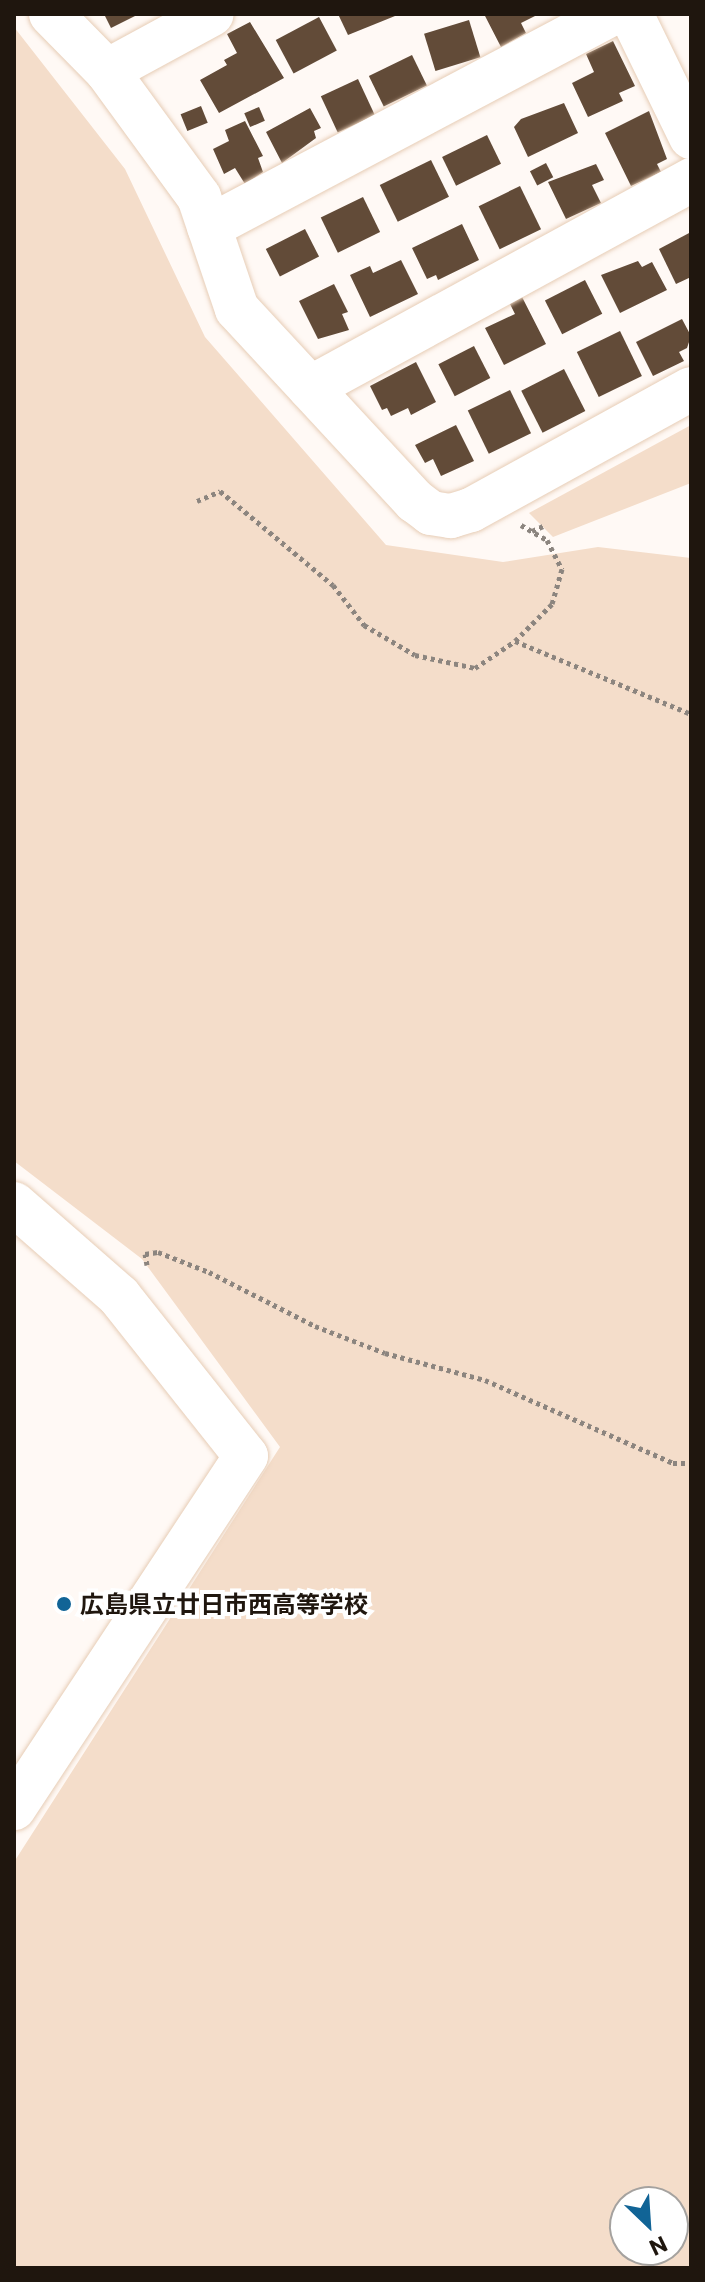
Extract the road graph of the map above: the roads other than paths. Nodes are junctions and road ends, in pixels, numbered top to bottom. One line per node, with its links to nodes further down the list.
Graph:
1 (51, 14): 5 (street)
2 (212, 14): 5 (street)
3 (612, 14): 8 (street)
4 (631, 14): 6 (street)
5 (107, 71): 8 (street)
6 (691, 137)
7 (691, 180): 9 (street)
8 (209, 227): 9 (street)
9 (310, 388): 10 (street)
10 (691, 389)
11 (14, 1204): 12 (street)
12 (14, 1808)

